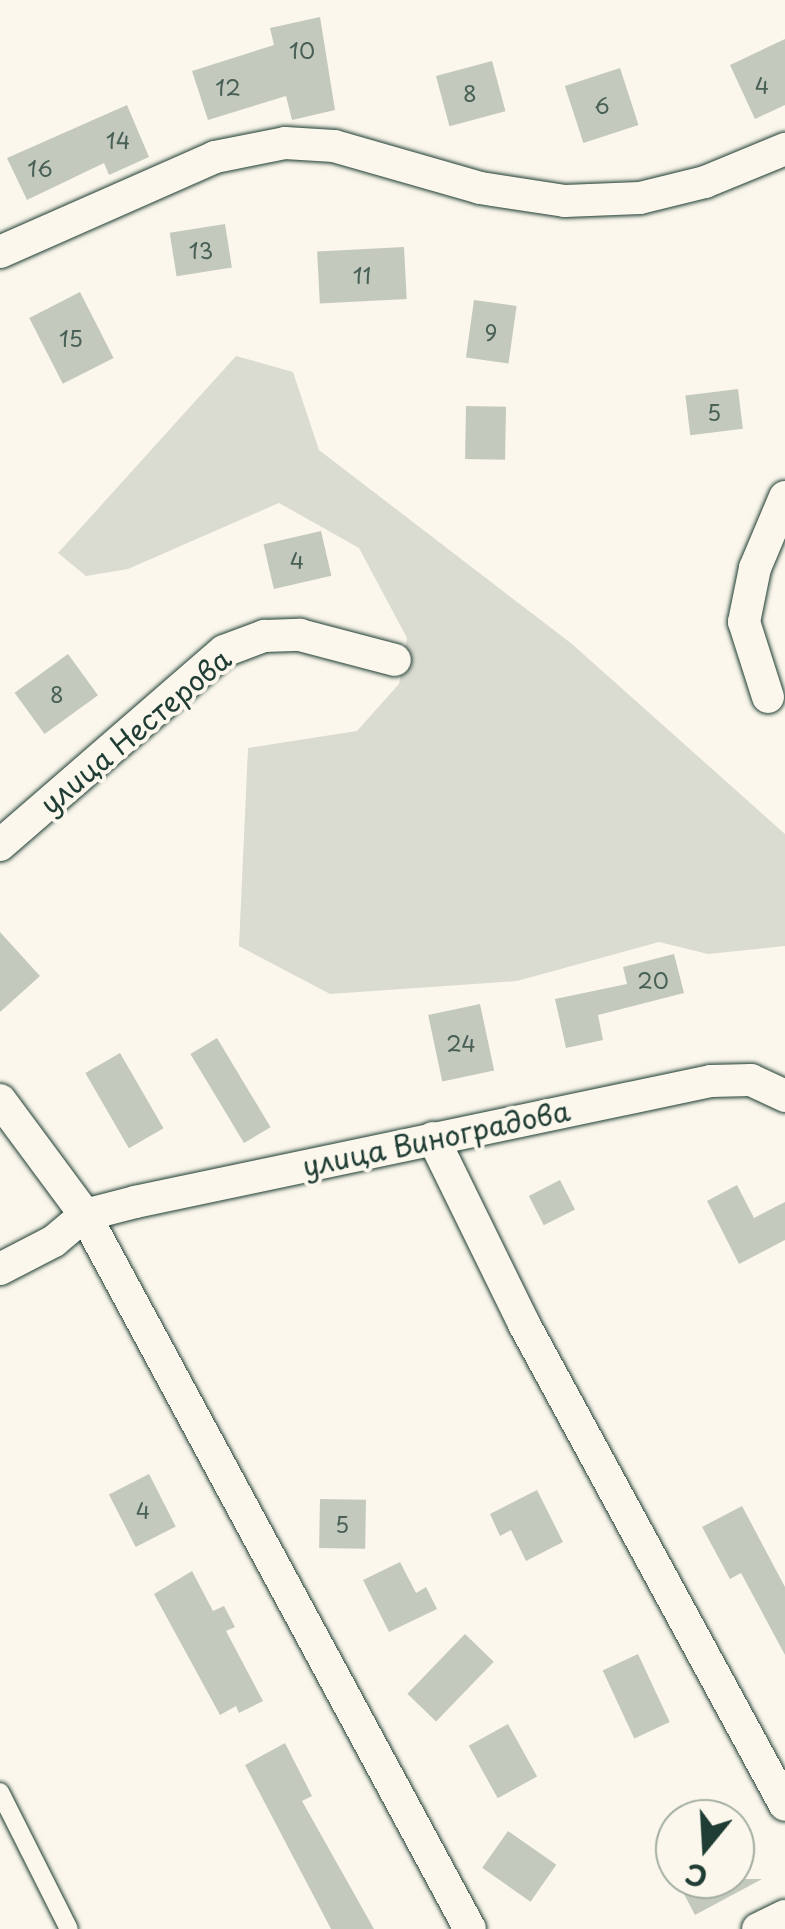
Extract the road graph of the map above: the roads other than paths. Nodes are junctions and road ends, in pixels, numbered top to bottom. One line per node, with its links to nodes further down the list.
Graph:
1 (785, 149): 2 (street)
2 (0, 252)
3 (785, 497): 5 (street)
4 (395, 660): 6 (street, улица Нестерова)
5 (768, 697)
6 (0, 845)
7 (785, 1096): 9 (street, улица Виноградова)
8 (0, 1100): 10 (street)
9 (433, 1138): 10 (street, улица Виноградова); 13 (street)
10 (86, 1215): 11 (street); 16 (street)
11 (0, 1269)
12 (0, 1792): 15 (lane)
13 (785, 1805)
14 (785, 1916): 17 (street)
15 (69, 1929)
16 (470, 1929)
17 (758, 1929)

